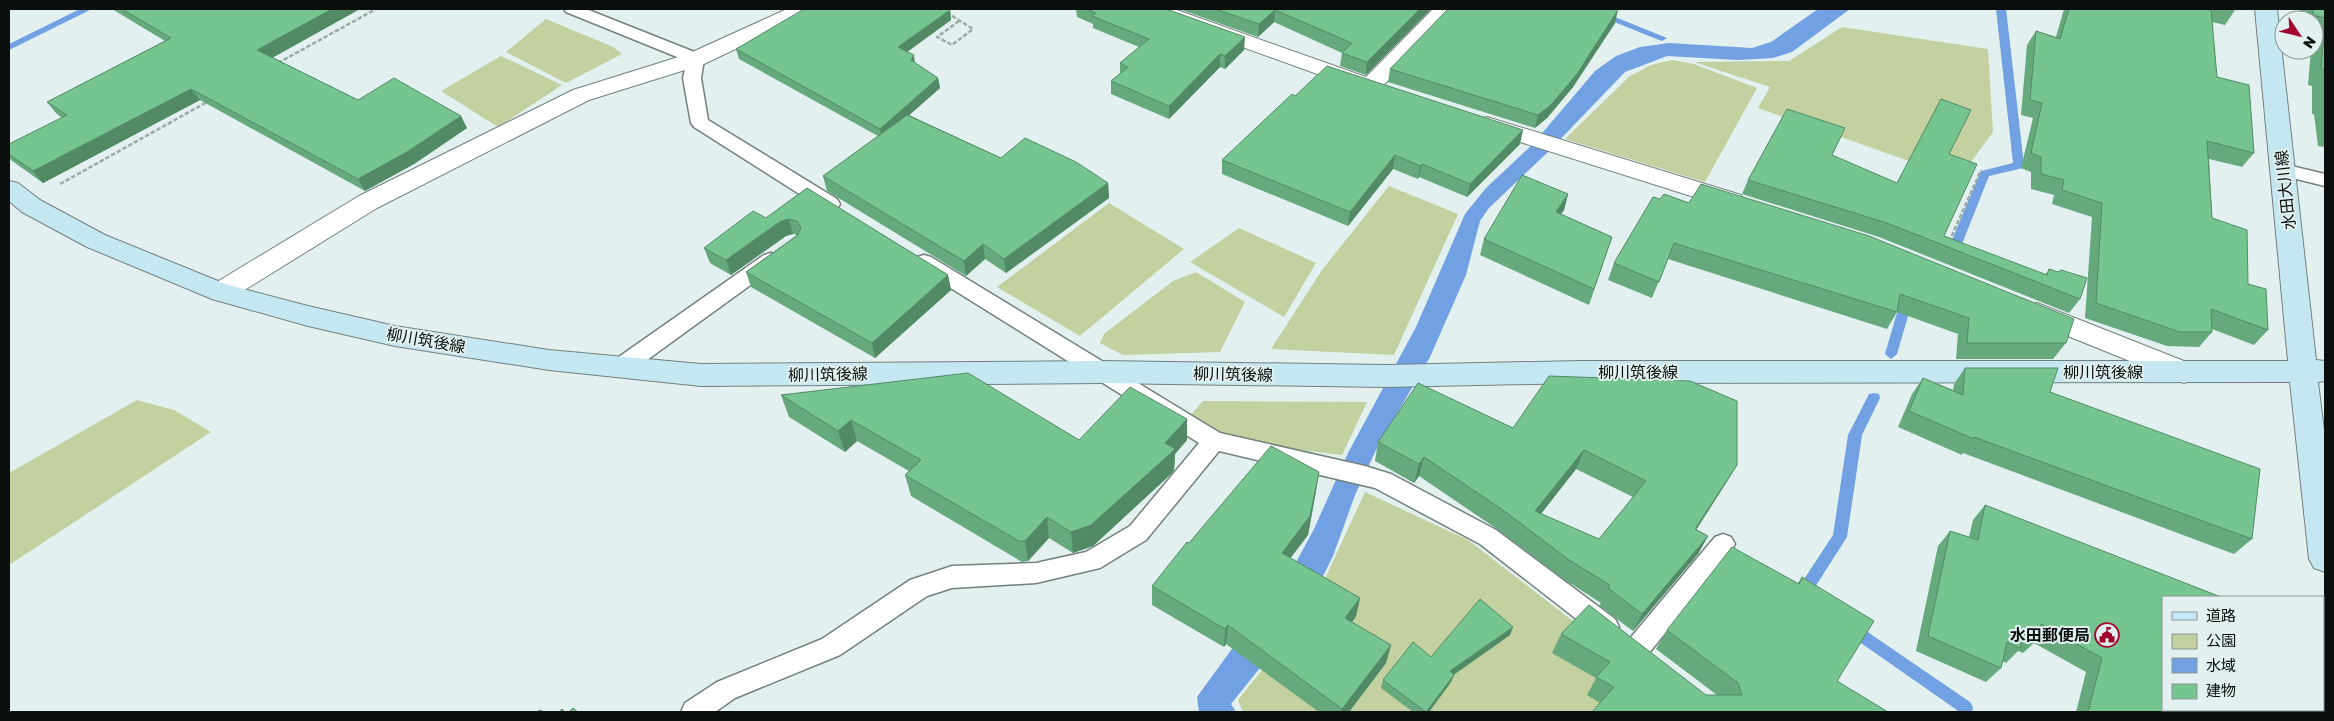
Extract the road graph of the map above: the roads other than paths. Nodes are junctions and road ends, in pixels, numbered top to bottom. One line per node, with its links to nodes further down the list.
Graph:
1 (572, 9): 6 (lane)
2 (804, 9): 6 (street)
3 (1155, 9): 4 (street)
4 (1445, 9)
5 (2266, 9): 8 (main road, 水田大川線)
6 (696, 59): 12 (lane); 15 (street)
7 (1470, 118): 11 (street)
8 (2283, 170): 9 (lane); 20 (main road, 水田大川線)
9 (2325, 180)
10 (18, 196): 15 (main road, 柳川筑後線)
11 (1755, 209)
12 (843, 211)
13 (786, 249): 17 (lane)
14 (910, 253): 18 (lane)
15 (221, 292): 17 (main road, 柳川筑後線)
16 (2018, 305): 19 (street)
17 (621, 367): 18 (main road, 柳川筑後線)
18 (1102, 372): 19 (main road, 柳川筑後線); 21 (lane)
19 (2184, 372): 20 (main road, 柳川筑後線)
20 (2314, 372): 23 (main road)
21 (1214, 441): 22 (lane); 24 (lane)
22 (1723, 544)
23 (2325, 558)
24 (694, 712)

